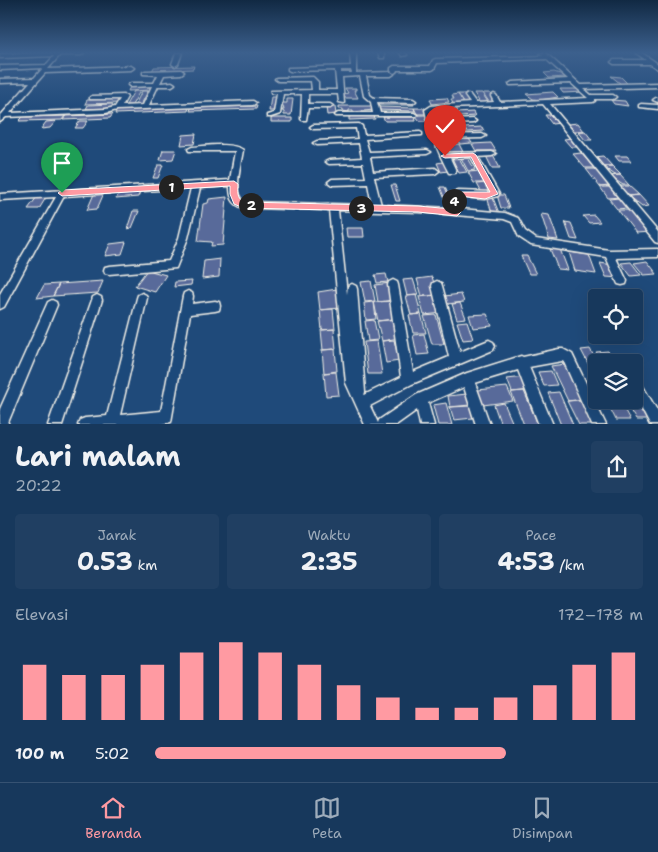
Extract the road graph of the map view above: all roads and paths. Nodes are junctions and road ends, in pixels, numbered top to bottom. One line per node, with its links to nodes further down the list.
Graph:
1 (339, 72): 23 (street)
2 (41, 73): 12 (street)
3 (145, 73): 4 (street)
4 (162, 73): 5 (street); 19 (street)
5 (166, 73)
6 (343, 73): 9 (street)
7 (392, 73): 10 (street)
8 (563, 73): 14 (street)
9 (354, 75): 10 (street)
10 (363, 75): 29 (street)
11 (278, 79): 22 (street)
12 (34, 80): 13 (street); 46 (street)
13 (0, 81)
14 (573, 82): 16 (street); 20 (street)
15 (172, 84): 19 (street)
16 (512, 84)
17 (657, 84): 20 (street)
18 (130, 85): 19 (street)
19 (156, 85): 40 (street)
20 (580, 88): 28 (street)
21 (305, 92): 22 (street); 37 (street); 45 (street)
22 (315, 92): 23 (street)
23 (341, 92): 31 (street)
24 (468, 96): 35 (street)
25 (494, 96): 36 (street)
26 (613, 97): 28 (street)
27 (92, 98): 41 (street)
28 (591, 99): 33 (street)
29 (373, 100): 30 (street); 42 (street)
30 (412, 101)
31 (342, 102)
32 (253, 103): 40 (street)
33 (546, 103): 36 (street); 74 (street)
34 (657, 103): 39 (street)
35 (474, 105): 36 (street); 49 (street)
36 (499, 105)
37 (305, 106): 38 (street); 47 (street)
38 (330, 106)
39 (642, 106)
40 (145, 107): 41 (street)
41 (117, 108): 46 (street)
42 (377, 114): 43 (street); 44 (street)
43 (338, 115)
44 (414, 115)
45 (269, 116)
46 (2, 117)
47 (304, 119)
48 (473, 121): 49 (street)
49 (431, 123): 53 (street)
50 (314, 126): 54 (street)
51 (420, 134): 54 (street)
52 (482, 136): 53 (street)
53 (436, 137): 60 (street)
54 (362, 139): 55 (street); 61 (street)
55 (317, 143)
56 (192, 149): 67 (street)
57 (428, 152): 61 (street)
58 (492, 154): 59 (street)
59 (473, 155): 60 (street); 73 (street)
60 (445, 156): 64 (street)
61 (366, 158): 62 (street); 65 (street)
62 (329, 162)
63 (435, 170): 65 (street)
64 (452, 171)
65 (370, 178): 66 (street); 72 (street)
66 (332, 182)
67 (234, 184): 68 (street); 71 (street)
68 (196, 185): 69 (street); 77 (street)
69 (62, 193): 70 (street); 85 (street)
70 (0, 197)
71 (333, 207): 72 (street); 96 (street)
72 (377, 208): 73 (street)
73 (457, 212): 76 (street)
74 (658, 239)
75 (658, 253): 76 (street)
76 (609, 254): 78 (street)
77 (110, 270)
78 (622, 281)
79 (393, 285): 93 (street)
80 (437, 286): 90 (street)
81 (352, 289): 96 (street)
82 (188, 296): 88 (street)
83 (142, 298): 97 (street)
84 (97, 300): 99 (street)
85 (0, 304)
86 (52, 305): 98 (street)
87 (215, 306): 88 (street)
88 (186, 310): 97 (street)
89 (489, 346): 90 (street)
90 (456, 361): 93 (street)
91 (521, 362): 92 (street); 105 (street); 106 (street)
92 (467, 379): 95 (street); 104 (street)
93 (408, 380): 96 (street)
94 (643, 398): 107 (street)
95 (422, 400): 102 (street); 103 (street)
96 (362, 403): 101 (street)
97 (112, 422): 100 (street)
98 (0, 424)
99 (55, 424)
100 (85, 424)
101 (372, 424)
102 (384, 424)
103 (427, 424)
104 (483, 424)
105 (546, 424)
106 (599, 424)
107 (658, 424)

